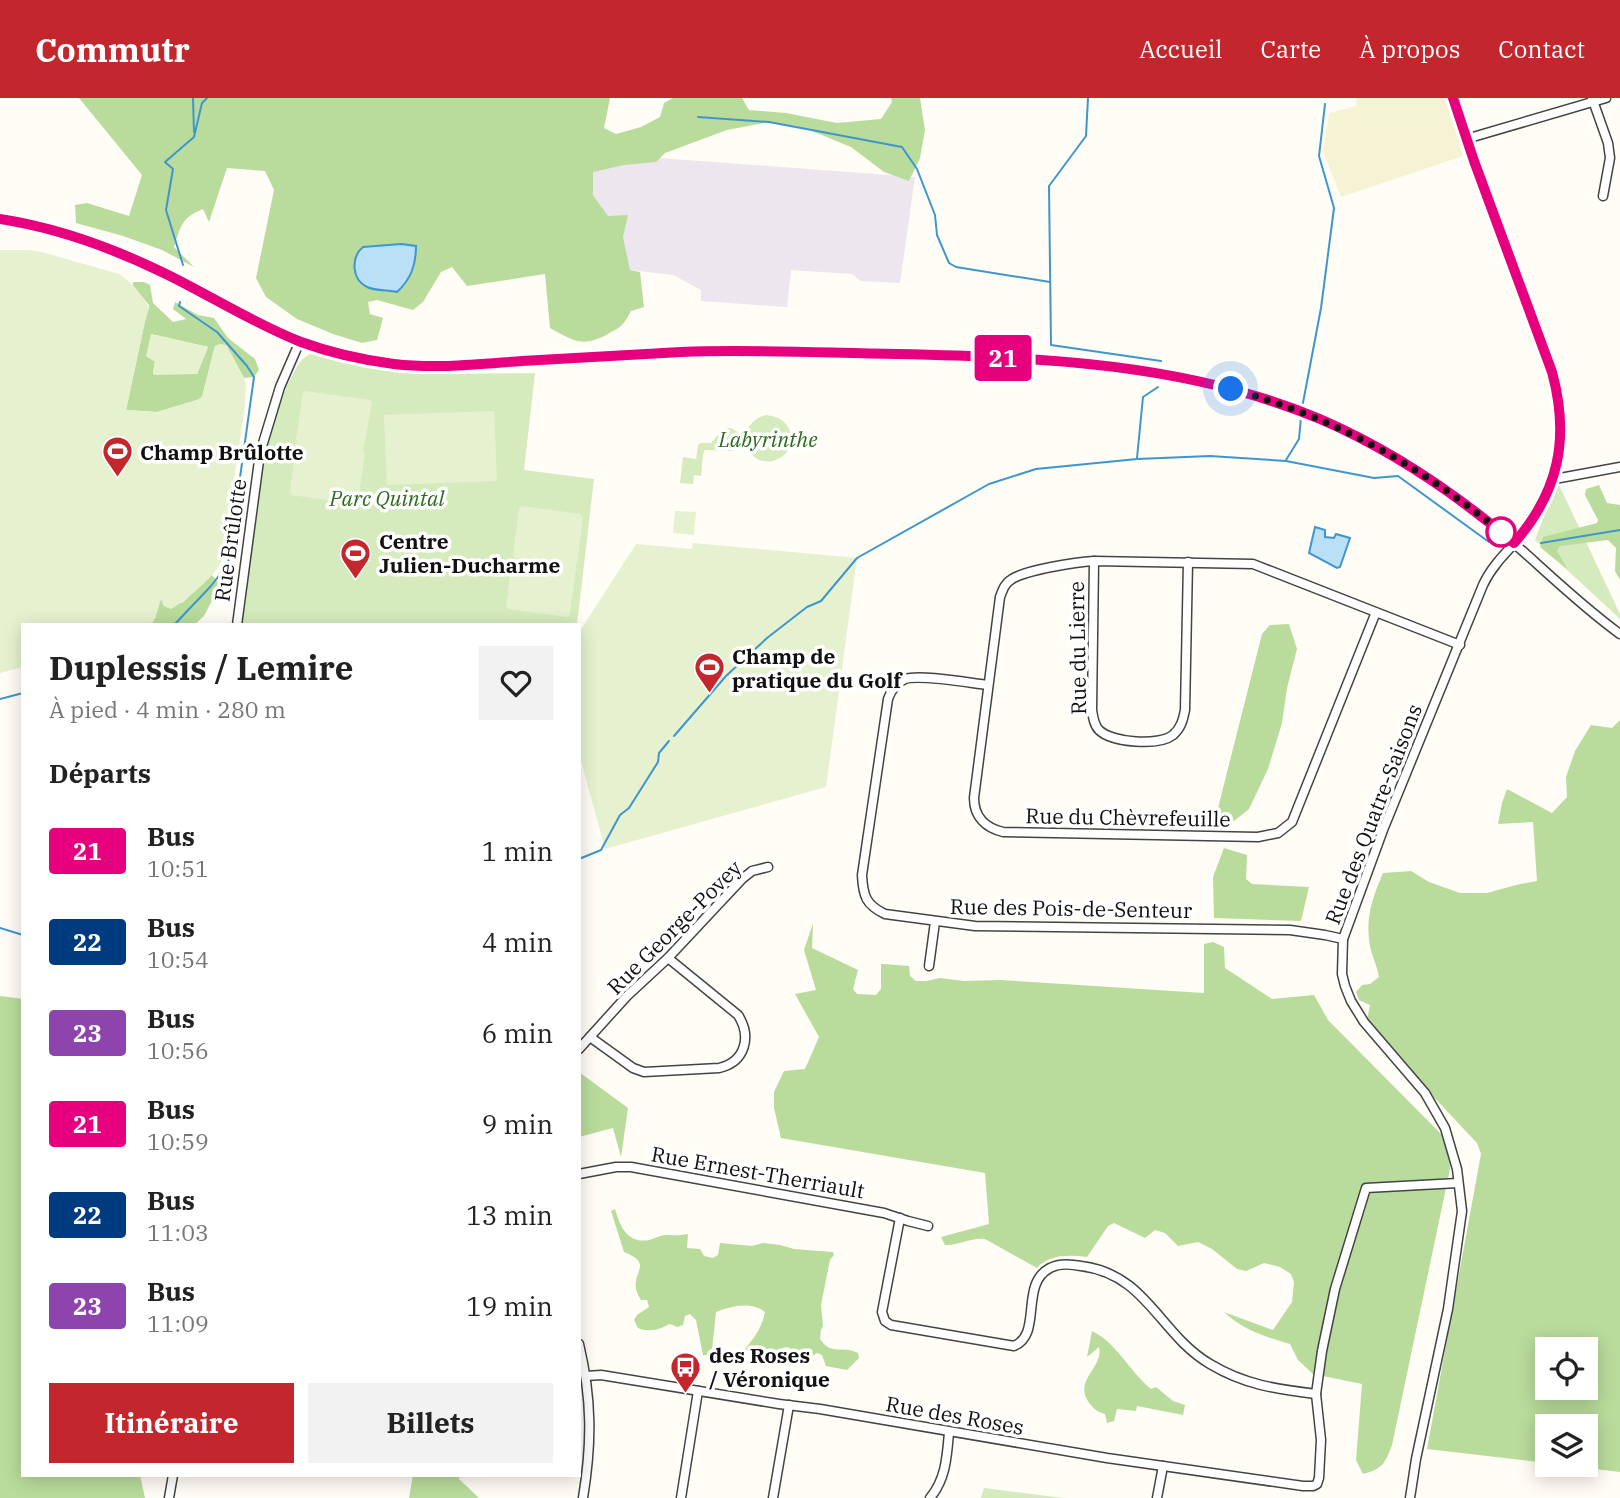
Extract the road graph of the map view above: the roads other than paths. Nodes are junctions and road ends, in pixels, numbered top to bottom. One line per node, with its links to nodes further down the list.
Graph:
1 (1453, 98): 4 (street, Rue des Quatre-Saisons)
2 (1606, 98): 3 (street)
3 (1592, 100): 4 (street); 5 (street)
4 (1466, 139): 9 (street, Rue des Quatre-Saisons)
5 (1603, 196)
6 (0, 219): 7 (street)
7 (300, 341): 10 (street); 14 (street, Rue Brûlotte)
8 (1620, 467): 9 (street)
9 (1554, 478): 10 (street, Rue des Quatre-Saisons)
10 (1514, 543): 15 (street); 16 (street, Rue des Quatre-Saisons)
11 (1094, 561): 12 (street); 12 (street, Rue du Lierre); 17 (street, Rue du Chèvrefeuille)
12 (1188, 562): 13 (street)
13 (1376, 612): 16 (street); 17 (street, Rue du Chèvrefeuille)
14 (237, 623)
15 (1620, 634)
16 (1460, 645): 20 (street, Rue des Quatre-Saisons)
17 (988, 685): 19 (street, Rue des Pois-de-Senteur)
18 (768, 867): 21 (street, Rue George-Povey)
19 (935, 922): 20 (street, Rue des Pois-de-Senteur); 22 (street)
20 (1343, 939): 26 (street, Rue des Quatre-Saisons)
21 (668, 958): 23 (street, Rue George-Povey); 23 (street)
22 (929, 966)
23 (590, 1037): 24 (street, Rue George-Povey)
24 (581, 1047)
25 (581, 1174): 27 (street, Rue Ernest-Therriault)
26 (1458, 1182): 32 (street); 43 (street, Rue des Quatre-Saisons)
27 (900, 1218): 28 (street, Rue Ernest-Therriault); 32 (street)
28 (929, 1226)
29 (581, 1353): 30 (street)
30 (586, 1376): 31 (street, Rue des Roses); 38 (street)
31 (698, 1391): 33 (street, Rue des Roses); 39 (street)
32 (1317, 1394): 35 (street, Rue des Roses)
33 (789, 1405): 34 (street, Rue des Roses); 40 (street)
34 (949, 1432): 35 (street, Rue des Roses); 41 (street)
35 (1163, 1466): 42 (street)
36 (173, 1477): 37 (street)
37 (169, 1498)
38 (583, 1498)
39 (681, 1498)
40 (775, 1498)
41 (930, 1498)
42 (1157, 1498)
43 (1410, 1498)

